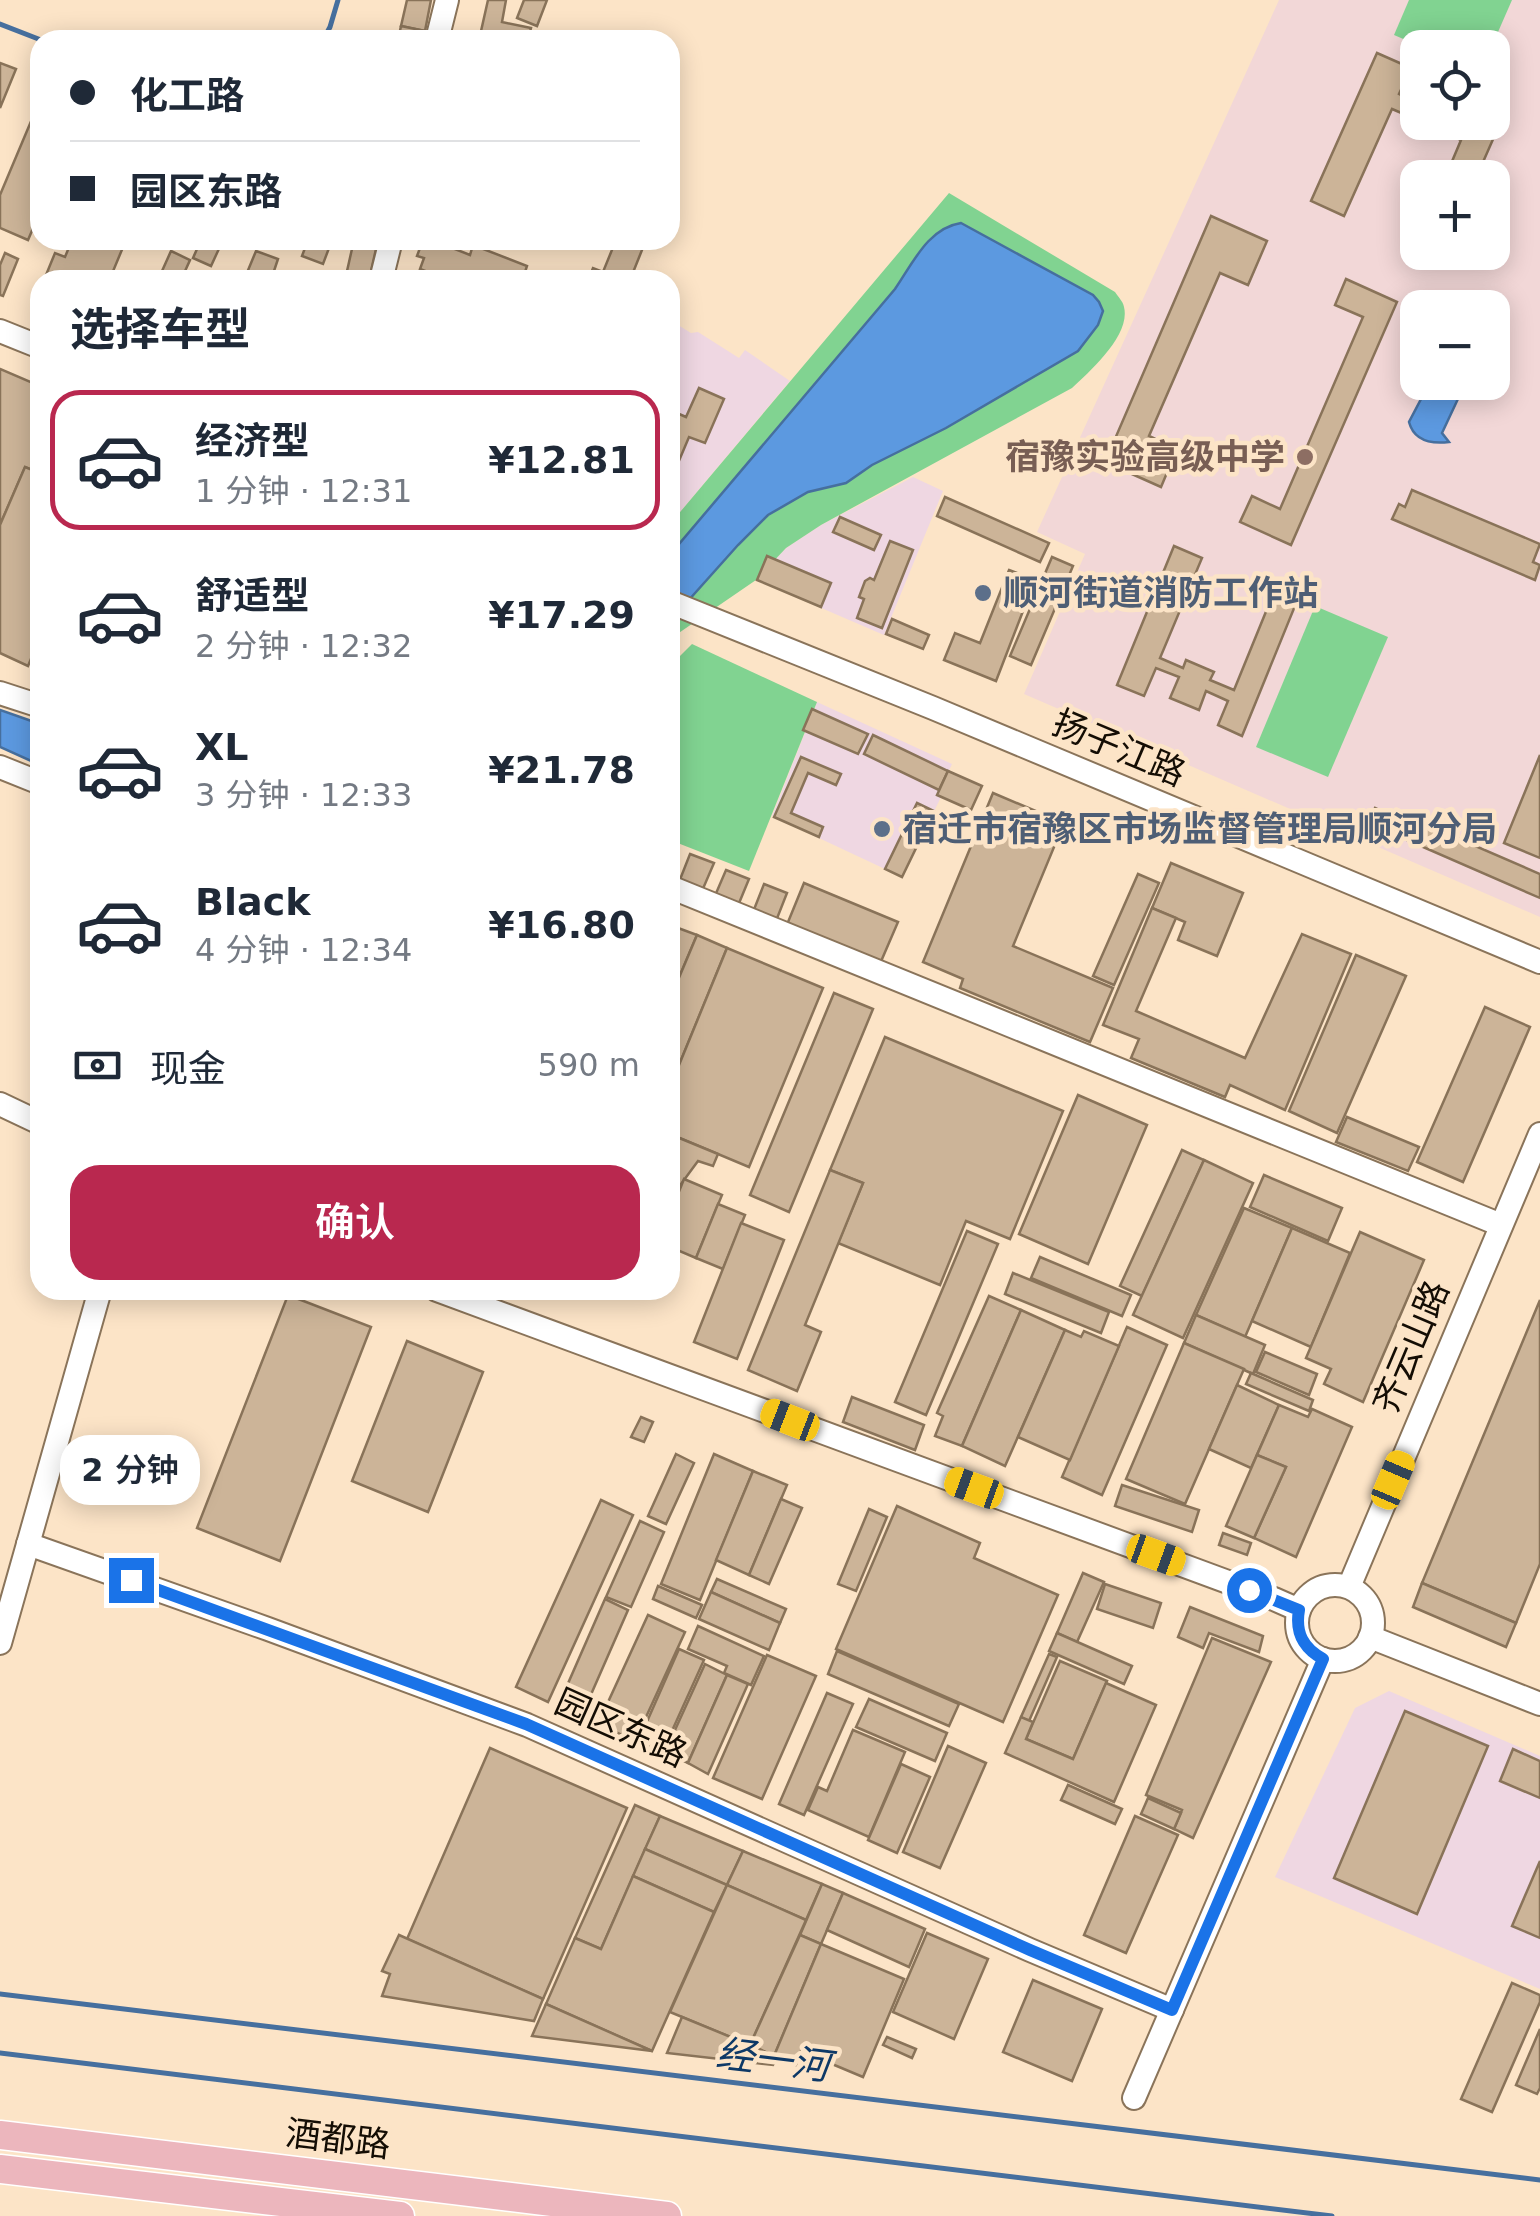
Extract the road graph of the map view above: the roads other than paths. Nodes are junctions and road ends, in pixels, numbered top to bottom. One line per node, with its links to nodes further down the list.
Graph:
1 (447, 0): 2 (street)
2 (440, 30)
3 (0, 330): 4 (street)
4 (30, 343)
5 (680, 606): 11 (street, 扬子江路)
6 (0, 693): 7 (street)
7 (30, 703)
8 (0, 767): 9 (street)
9 (30, 779)
10 (680, 891): 15 (street)
11 (1540, 962)
12 (0, 1104): 13 (street)
13 (30, 1118)
14 (1540, 1134): 15 (street, 齐云山路)
15 (1501, 1226): 19 (street, 齐云山路)
16 (97, 1300): 18 (street)
17 (464, 1300): 20 (street)
18 (28, 1544): 22 (street); 25 (street, 园区东路)
19 (1349, 1587): 20 (street); 21 (street)
20 (1299, 1610): 23 (street)
21 (1370, 1637): 23 (street); 24 (street)
22 (0, 1643)
23 (1323, 1659): 25 (street)
24 (1540, 1704)
25 (1172, 2010): 26 (street)
26 (1134, 2098)
27 (0, 2136): 30 (main road, 酒都路)
28 (0, 2169): 29 (main road, 酒都路)
29 (400, 2216)
30 (667, 2216)

